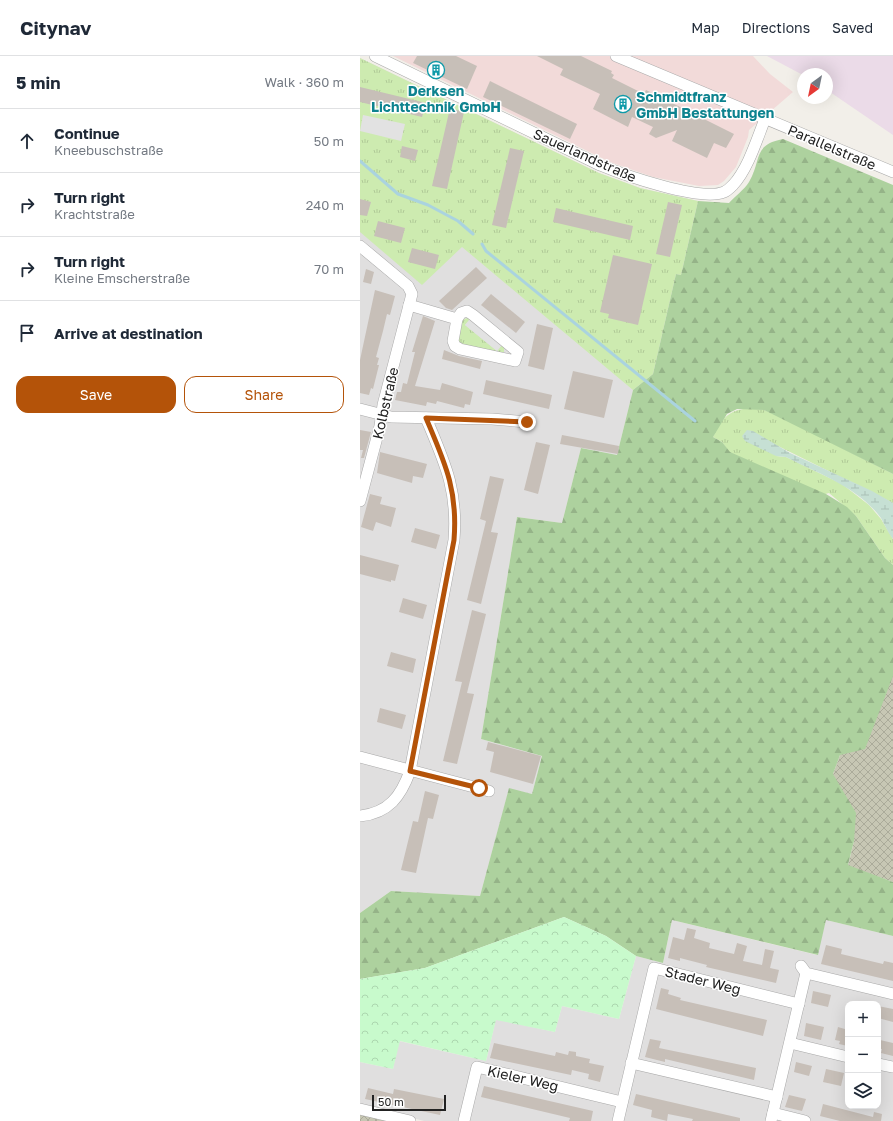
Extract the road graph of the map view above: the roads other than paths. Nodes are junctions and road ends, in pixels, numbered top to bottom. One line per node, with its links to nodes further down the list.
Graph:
1 (375, 56): 3 (street, Sauerlandstraße)
2 (616, 56): 3 (street, Parallelstraße)
3 (766, 119): 4 (street, Parallelstraße)
4 (893, 172)
5 (360, 246): 6 (street, Kolbstraße)
6 (409, 305): 7 (street); 9 (street, Kolbstraße)
7 (457, 319): 7 (street)
8 (360, 409): 9 (street)
9 (381, 415): 10 (street); 12 (street, Kolbstraße)
10 (426, 418): 11 (street); 14 (street)
11 (527, 422)
12 (360, 501)
13 (360, 757): 14 (street)
14 (410, 771): 15 (street); 16 (street)
15 (489, 791)
16 (360, 816)
17 (893, 994): 18 (street)
18 (799, 1004): 19 (street); 21 (street, Stader Weg)
19 (790, 1043): 20 (street); 24 (street)
20 (845, 1056)
21 (631, 1063): 24 (street); 25 (street, Stader Weg)
22 (881, 1065): 23 (street)
23 (893, 1067)
24 (777, 1097): 27 (street)
25 (622, 1102): 29 (street, Kieler Weg); 30 (street, Stader Weg)
26 (360, 1109): 28 (street)
27 (772, 1117): 31 (street)
28 (410, 1121)
29 (464, 1121)
30 (618, 1121)
31 (805, 1121)

